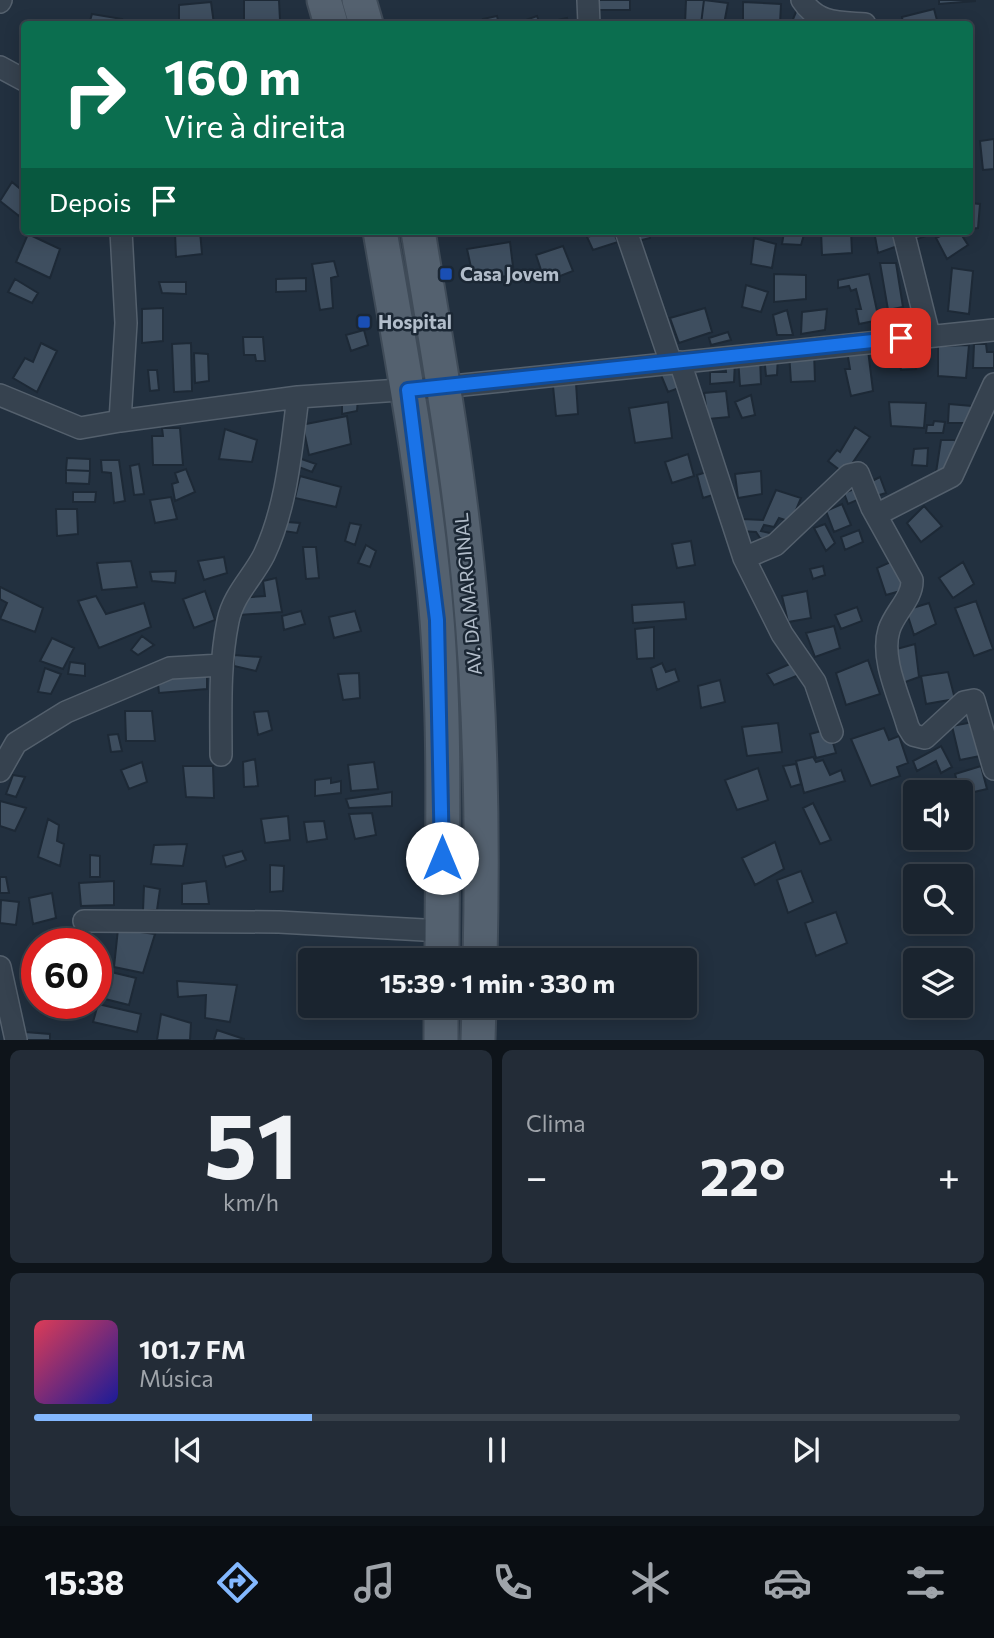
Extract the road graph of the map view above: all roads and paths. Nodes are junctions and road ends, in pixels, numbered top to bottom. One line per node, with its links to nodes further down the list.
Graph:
1 (324, 0): 5 (main road)
2 (359, 0): 6 (main road)
3 (588, 0): 7 (street)
4 (802, 0): 8 (street)
5 (330, 21)
6 (365, 21)
7 (589, 21)
8 (828, 21)
9 (0, 67): 10 (street)
10 (21, 78)
11 (121, 235): 24 (street)
12 (381, 235): 21 (main road, AV. DA MARGINAL)
13 (419, 235): 20 (main road, AV. DA MARGINAL)
14 (627, 235): 18 (street)
15 (904, 235): 17 (street)
16 (994, 330): 17 (street)
17 (929, 335): 18 (street)
18 (675, 362): 20 (street); 26 (street)
19 (994, 384): 25 (street)
20 (443, 387): 21 (street); 34 (main road, AV. DA MARGINAL)
21 (408, 390): 23 (street); 33 (main road, AV. DA MARGINAL)
22 (0, 395): 24 (street)
23 (298, 397): 24 (street); 27 (street)
24 (120, 421)
25 (876, 515): 26 (street); 30 (street)
26 (744, 558): 28 (street)
27 (221, 665): 29 (street); 31 (street)
28 (832, 732)
29 (221, 755)
30 (994, 769)
31 (0, 771)
32 (84, 921): 33 (street)
33 (442, 946)
34 (480, 948)
35 (0, 967): 38 (street)
36 (441, 1018): 39 (main road)
37 (479, 1018): 40 (main road)
38 (16, 1040)
39 (441, 1040)
40 (478, 1040)

